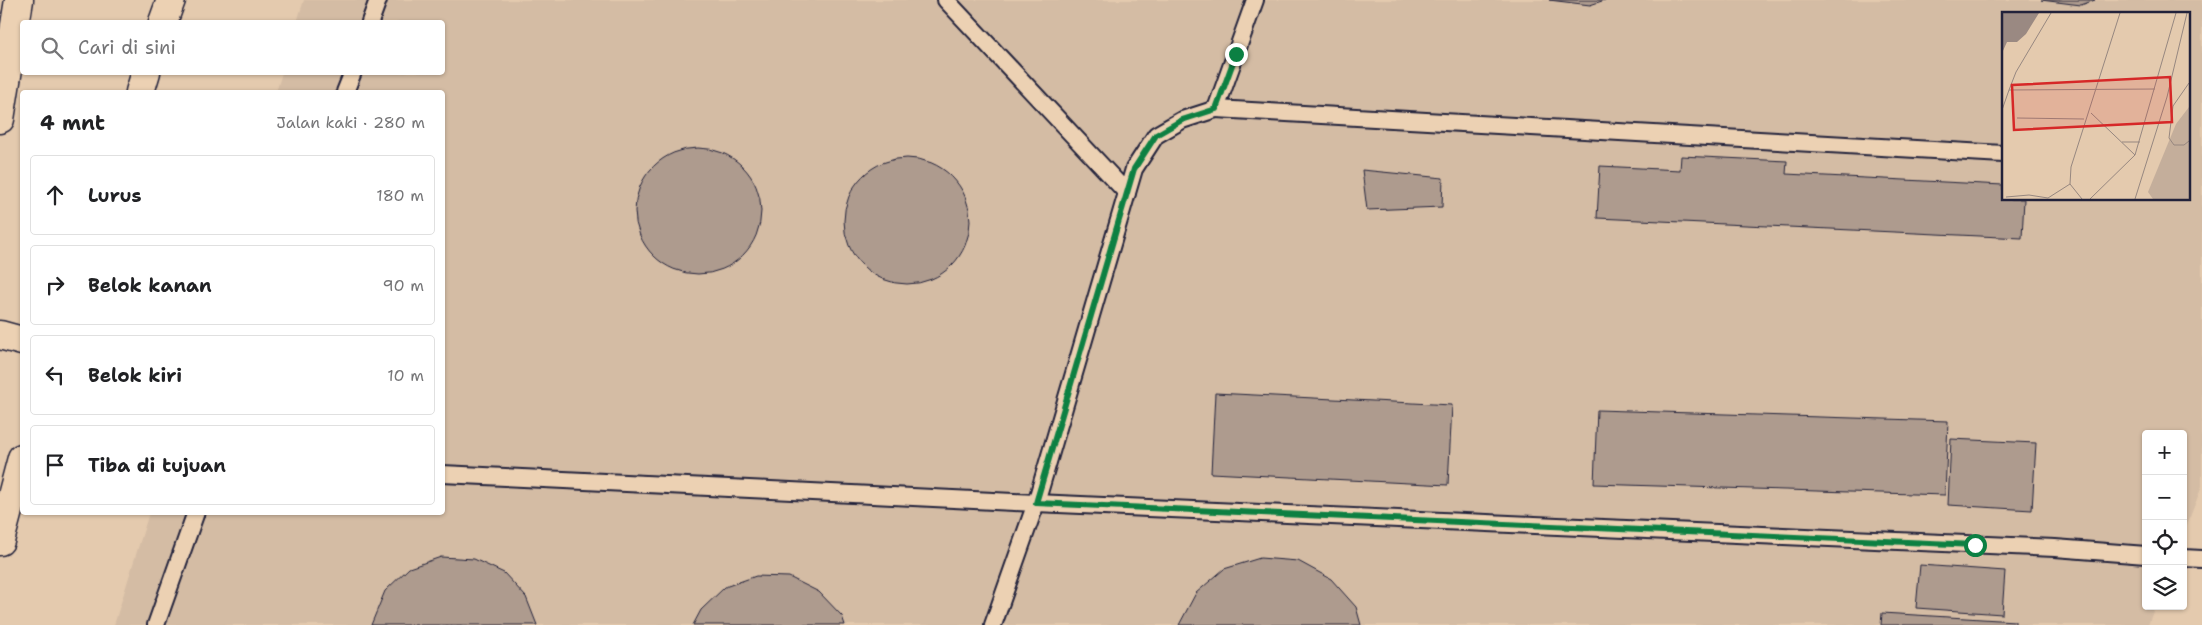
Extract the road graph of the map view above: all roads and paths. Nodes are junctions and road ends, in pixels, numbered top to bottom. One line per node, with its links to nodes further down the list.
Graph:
1 (19, 0): 13 (street)
2 (171, 0): 6 (street)
3 (378, 0): 7 (lane)
4 (946, 0): 15 (lane)
5 (1255, 0): 12 (lane)
6 (165, 20)
7 (371, 20)
8 (145, 75): 10 (street)
9 (352, 75): 11 (lane)
10 (141, 90)
11 (347, 90)
12 (1216, 109): 14 (lane); 15 (lane)
13 (0, 119)
14 (2002, 154)
15 (1127, 193): 20 (lane)
16 (0, 335): 17 (street)
17 (20, 340)
18 (20, 466): 22 (street)
19 (445, 474): 20 (lane)
20 (1036, 503): 23 (lane); 27 (lane)
21 (195, 515): 26 (lane)
22 (0, 541)
23 (2142, 555)
24 (2187, 558): 25 (lane)
25 (2202, 559)
26 (156, 625)
27 (992, 625)

